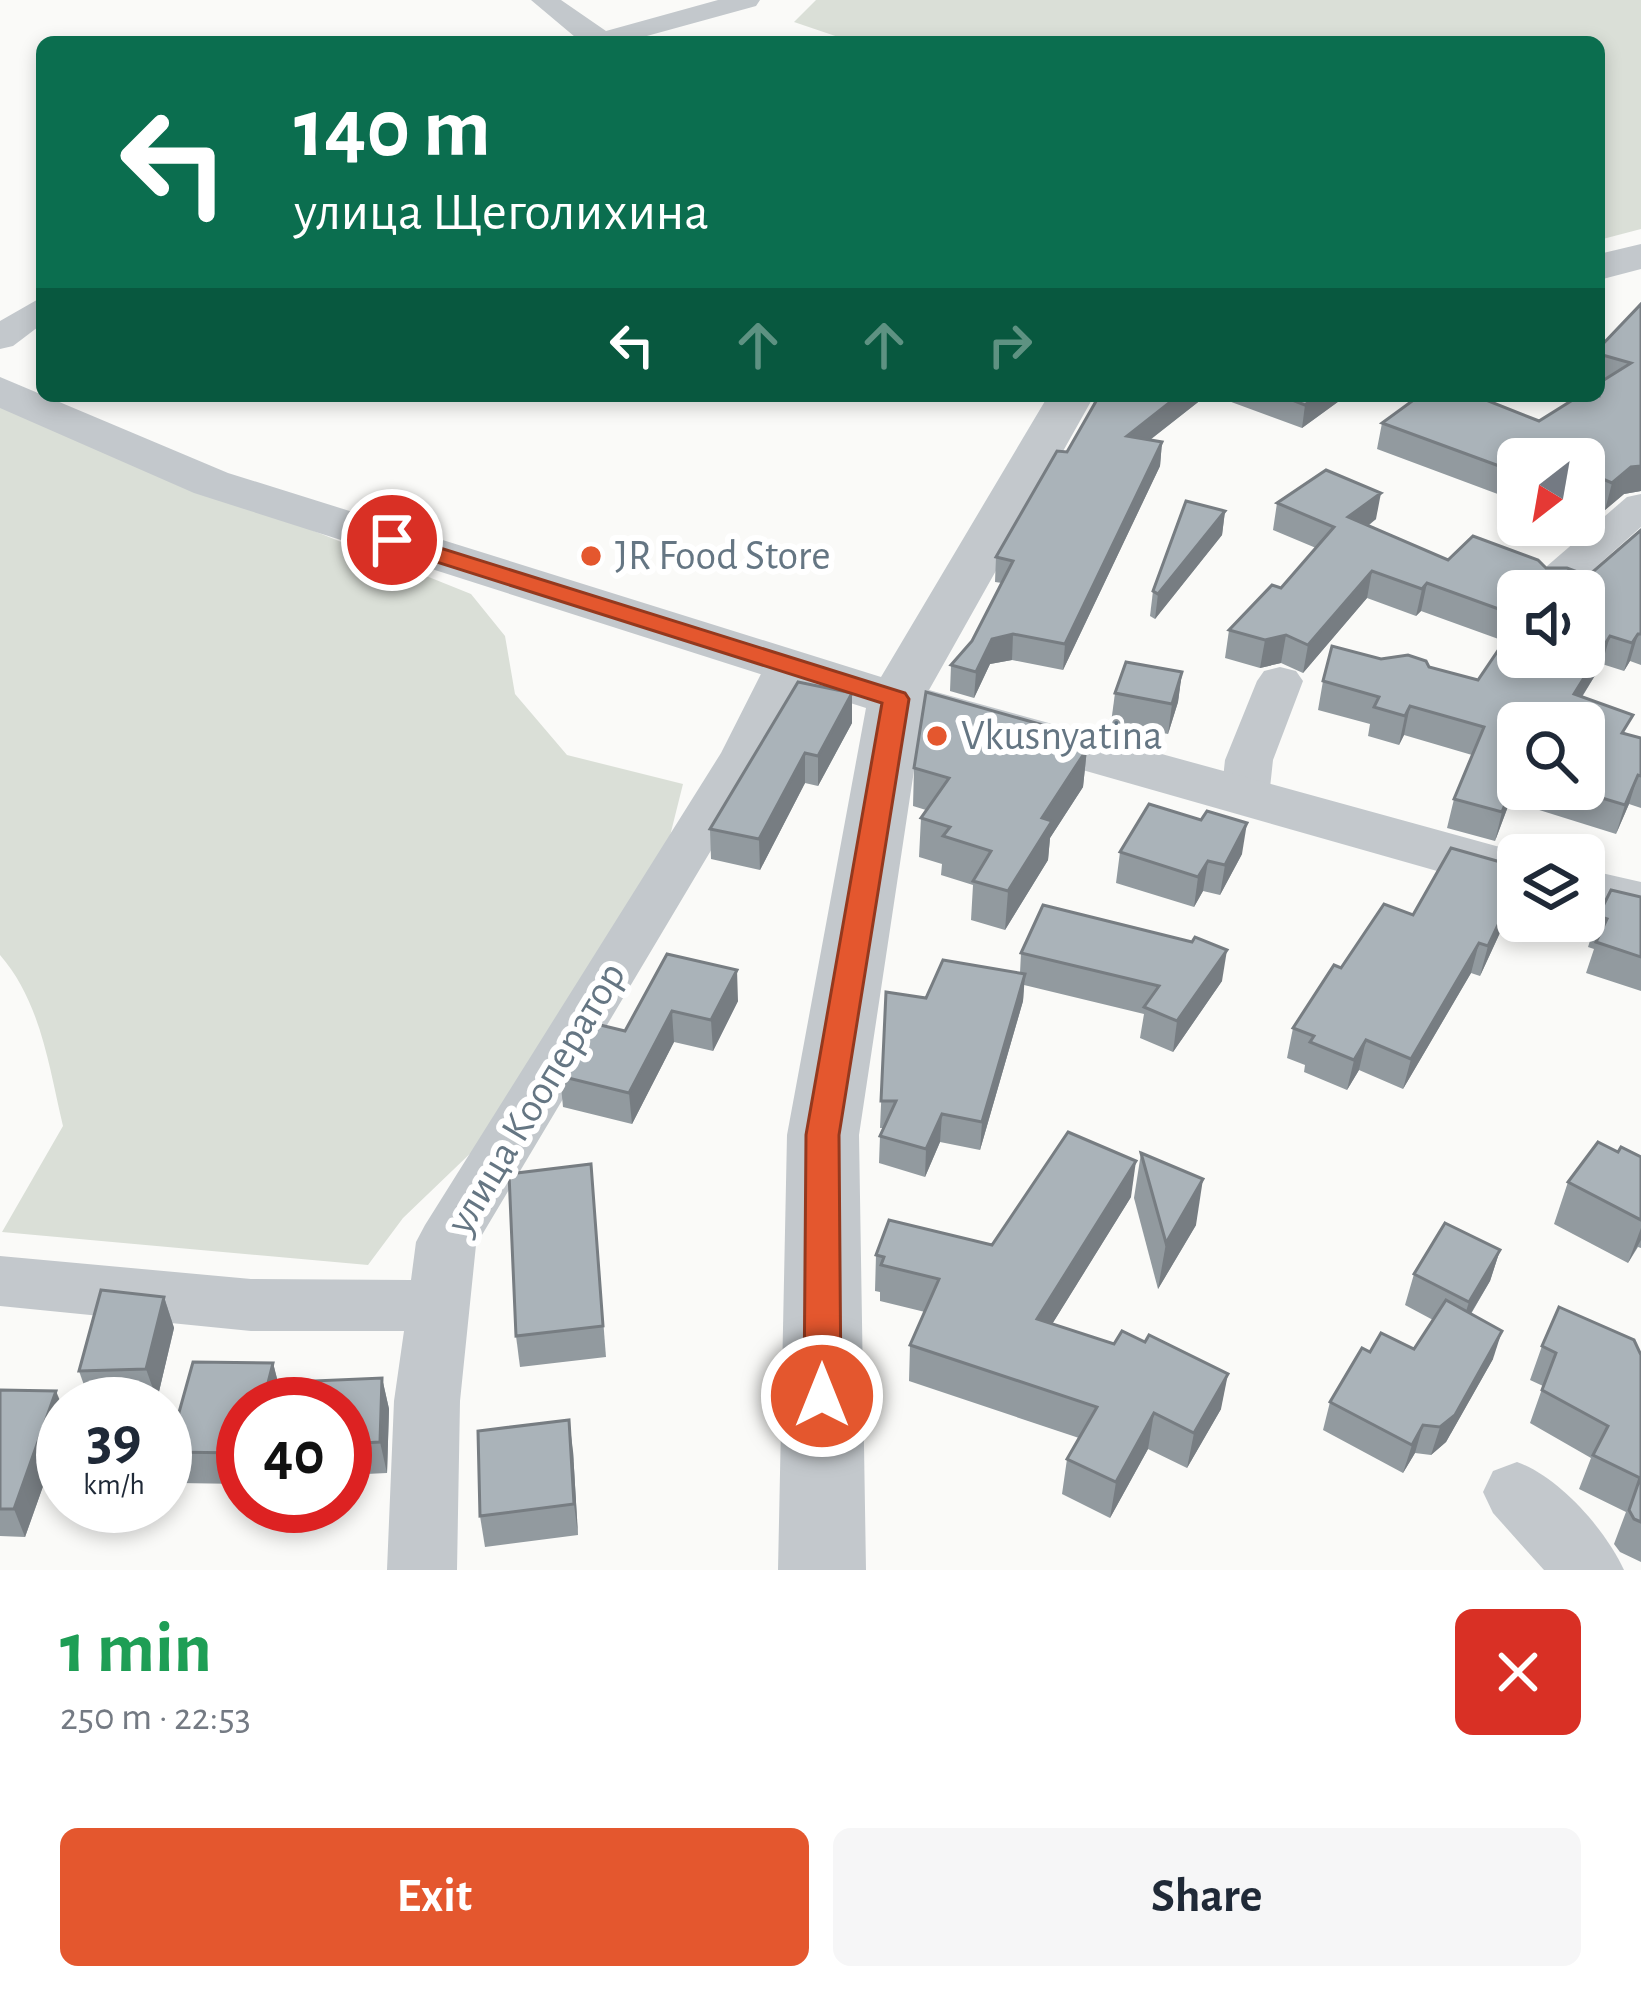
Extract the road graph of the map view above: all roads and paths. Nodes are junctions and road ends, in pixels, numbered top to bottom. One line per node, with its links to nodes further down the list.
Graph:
1 (544, 0): 3 (street)
2 (747, 0): 4 (street)
3 (592, 36)
4 (617, 36)
5 (36, 311): 6 (street)
6 (0, 338)
7 (0, 391): 11 (street)
8 (1068, 402): 13 (street)
9 (1641, 506): 10 (street)
10 (1569, 570)
11 (786, 668): 13 (street); 19 (street, улица Кооператор)
12 (1280, 681): 14 (street)
13 (896, 699): 14 (street); 22 (street)
14 (1245, 797): 15 (street)
15 (1497, 867)
16 (1605, 895): 17 (street)
17 (1641, 904)
18 (0, 1281): 19 (street)
19 (439, 1306): 21 (street, улица Кооператор)
20 (1517, 1492): 23 (street)
21 (422, 1570)
22 (822, 1570)
23 (1589, 1570)

